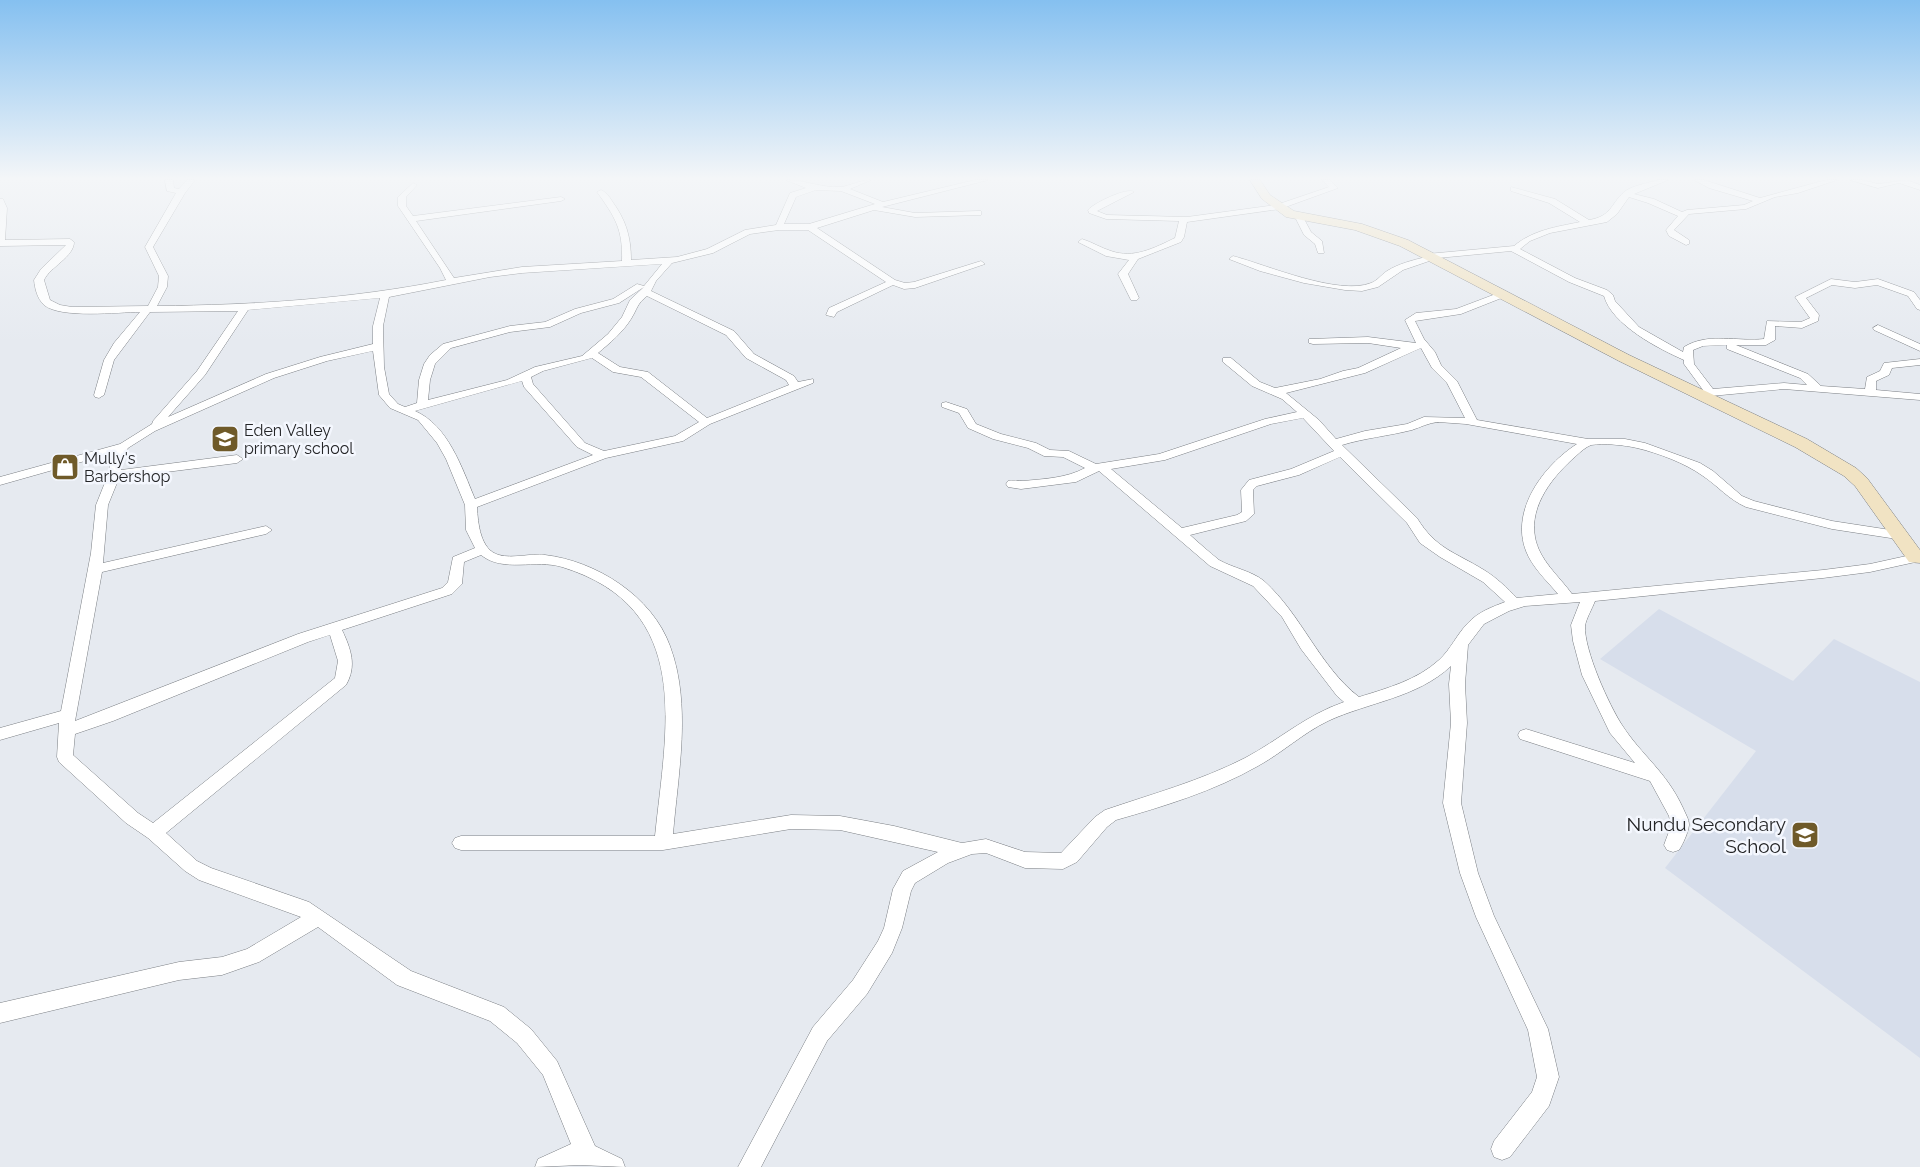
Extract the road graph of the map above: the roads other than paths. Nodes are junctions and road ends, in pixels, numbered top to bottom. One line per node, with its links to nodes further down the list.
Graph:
1 (157, 234): 31 (street)
2 (422, 234): 23 (street)
3 (625, 234): 20 (street)
4 (743, 234): 19 (street)
5 (821, 234): 24 (street)
6 (1180, 234): 16 (street)
7 (1310, 234): 15 (street)
8 (1379, 234): 17 (street)
9 (1539, 234): 14 (street)
10 (1673, 234): 13 (street)
11 (0, 242): 31 (street)
12 (1082, 242): 16 (street)
13 (1686, 242)
14 (1512, 248): 17 (street); 40 (street)
15 (1321, 251)
16 (1135, 257): 28 (street)
17 (1432, 257): 18 (street); 27 (street)
18 (1233, 259)
19 (669, 261): 20 (street); 22 (street)
20 (626, 263): 23 (street)
21 (982, 264): 24 (street)
22 (652, 280): 25 (street); 53 (street)
23 (450, 281): 26 (street)
24 (892, 282): 32 (street)
25 (646, 292): 39 (street); 45 (street)
26 (385, 294): 29 (street); 36 (street)
27 (1501, 295): 37 (street); 49 (street)
28 (1134, 298)
29 (245, 307): 31 (street); 58 (street)
30 (1920, 307): 35 (street)
31 (149, 309): 50 (street)
32 (831, 315)
33 (1878, 328): 38 (street)
34 (1313, 341): 37 (street)
35 (1718, 342): 40 (street); 46 (street)
36 (380, 346): 54 (street); 58 (street)
37 (1417, 346): 47 (street); 57 (street)
38 (1920, 348)
39 (592, 354): 43 (street); 56 (street)
40 (1687, 358): 49 (street)
41 (1227, 360): 47 (street)
42 (1920, 362): 48 (street)
43 (527, 380): 53 (street); 63 (street)
44 (809, 380): 45 (street)
45 (795, 386): 56 (street)
46 (1816, 387): 48 (street); 49 (street)
47 (1274, 392): 55 (street)
48 (1870, 392): 51 (street)
49 (1705, 393): 73 (street)
50 (99, 395)
51 (1920, 397)
52 (946, 405): 66 (street)
53 (423, 406): 54 (street)
54 (405, 410): 70 (street)
55 (1306, 414): 62 (street); 66 (street)
56 (706, 422): 63 (street)
57 (1473, 422): 59 (street); 62 (street)
58 (151, 429): 61 (street)
59 (1549, 435): 60 (street); 65 (street)
60 (1588, 442): 65 (street); 73 (street)
61 (124, 446): 67 (street); 68 (street)
62 (1339, 447): 72 (street); 79 (street)
63 (602, 455): 70 (street)
64 (237, 459): 67 (street)
65 (1562, 461): 77 (street)
66 (1098, 468): 69 (street); 72 (street)
67 (114, 475): 76 (street)
68 (0, 481)
69 (1012, 484)
70 (471, 504): 74 (street)
71 (266, 530): 76 (street)
72 (1180, 533): 82 (street)
73 (1897, 535): 75 (street)
74 (483, 550): 80 (street); 88 (street)
75 (1918, 558): 78 (street)
76 (94, 569): 83 (street)
77 (1568, 598): 78 (street); 79 (street)
78 (1589, 598): 86 (street)
79 (1514, 604): 81 (street)
80 (334, 628): 83 (street); 87 (street)
81 (1461, 645): 82 (street); 94 (street)
82 (1356, 703): 91 (street)
83 (68, 722): 84 (street); 87 (street)
84 (0, 734)
85 (1526, 735): 86 (street)
86 (1656, 776): 90 (street)
87 (154, 833): 92 (street)
88 (663, 842): 89 (street); 91 (street)
89 (461, 843)
90 (1673, 845)
91 (962, 850): 98 (street)
92 (318, 917): 93 (street); 95 (street)
93 (0, 1013)
94 (1502, 1149)
95 (586, 1152): 96 (street); 97 (street)
96 (546, 1167)
97 (614, 1167)
98 (749, 1167)

